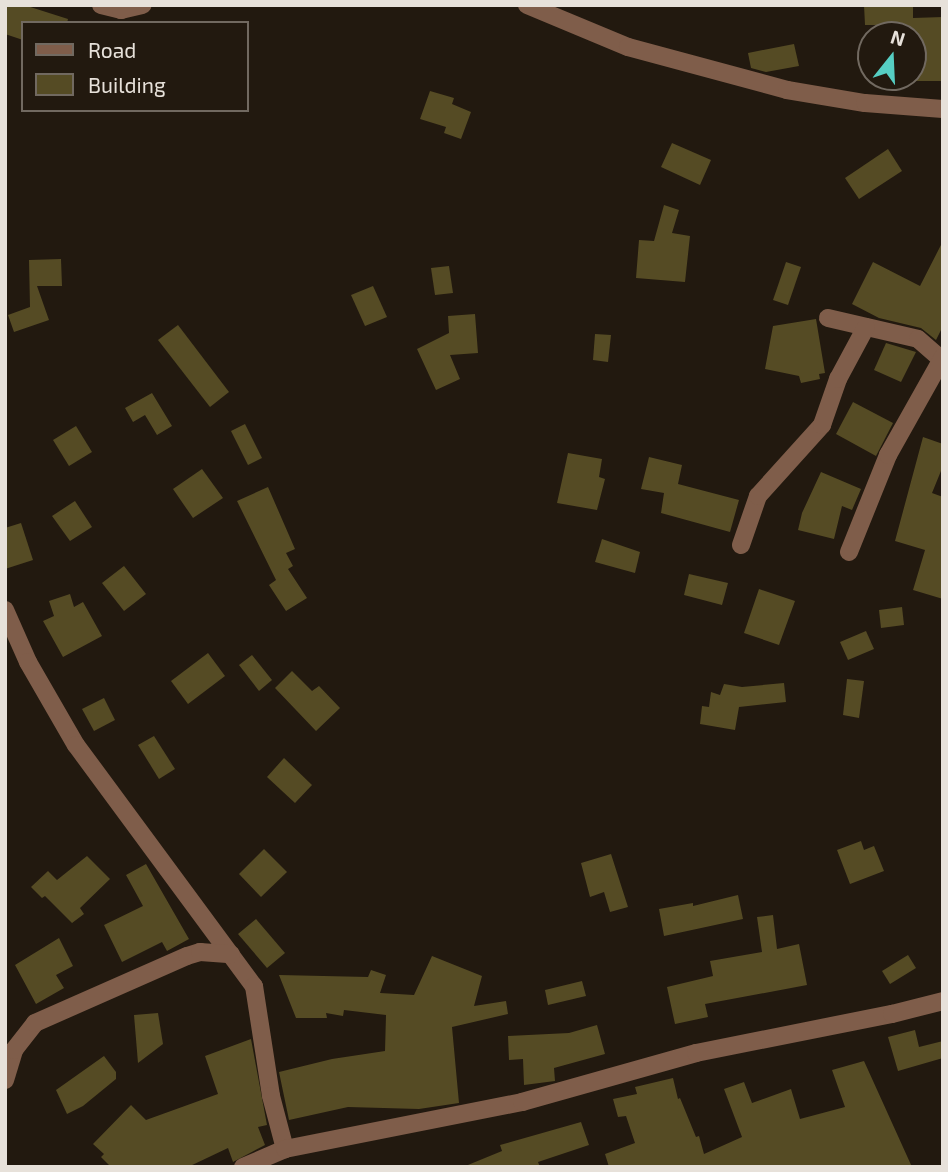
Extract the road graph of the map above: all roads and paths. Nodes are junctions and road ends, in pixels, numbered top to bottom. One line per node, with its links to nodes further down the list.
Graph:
1 (101, 5): 2 (street)
2 (142, 5)
3 (527, 5): 4 (street)
4 (943, 109)
5 (828, 318): 6 (street)
6 (866, 327): 7 (street); 8 (street)
7 (942, 359): 9 (street)
8 (741, 545)
9 (849, 552)
10 (5, 610): 11 (street)
11 (231, 954): 13 (street); 14 (street)
12 (943, 1001): 14 (street)
13 (5, 1080)
14 (285, 1149): 15 (street)
15 (243, 1167)

